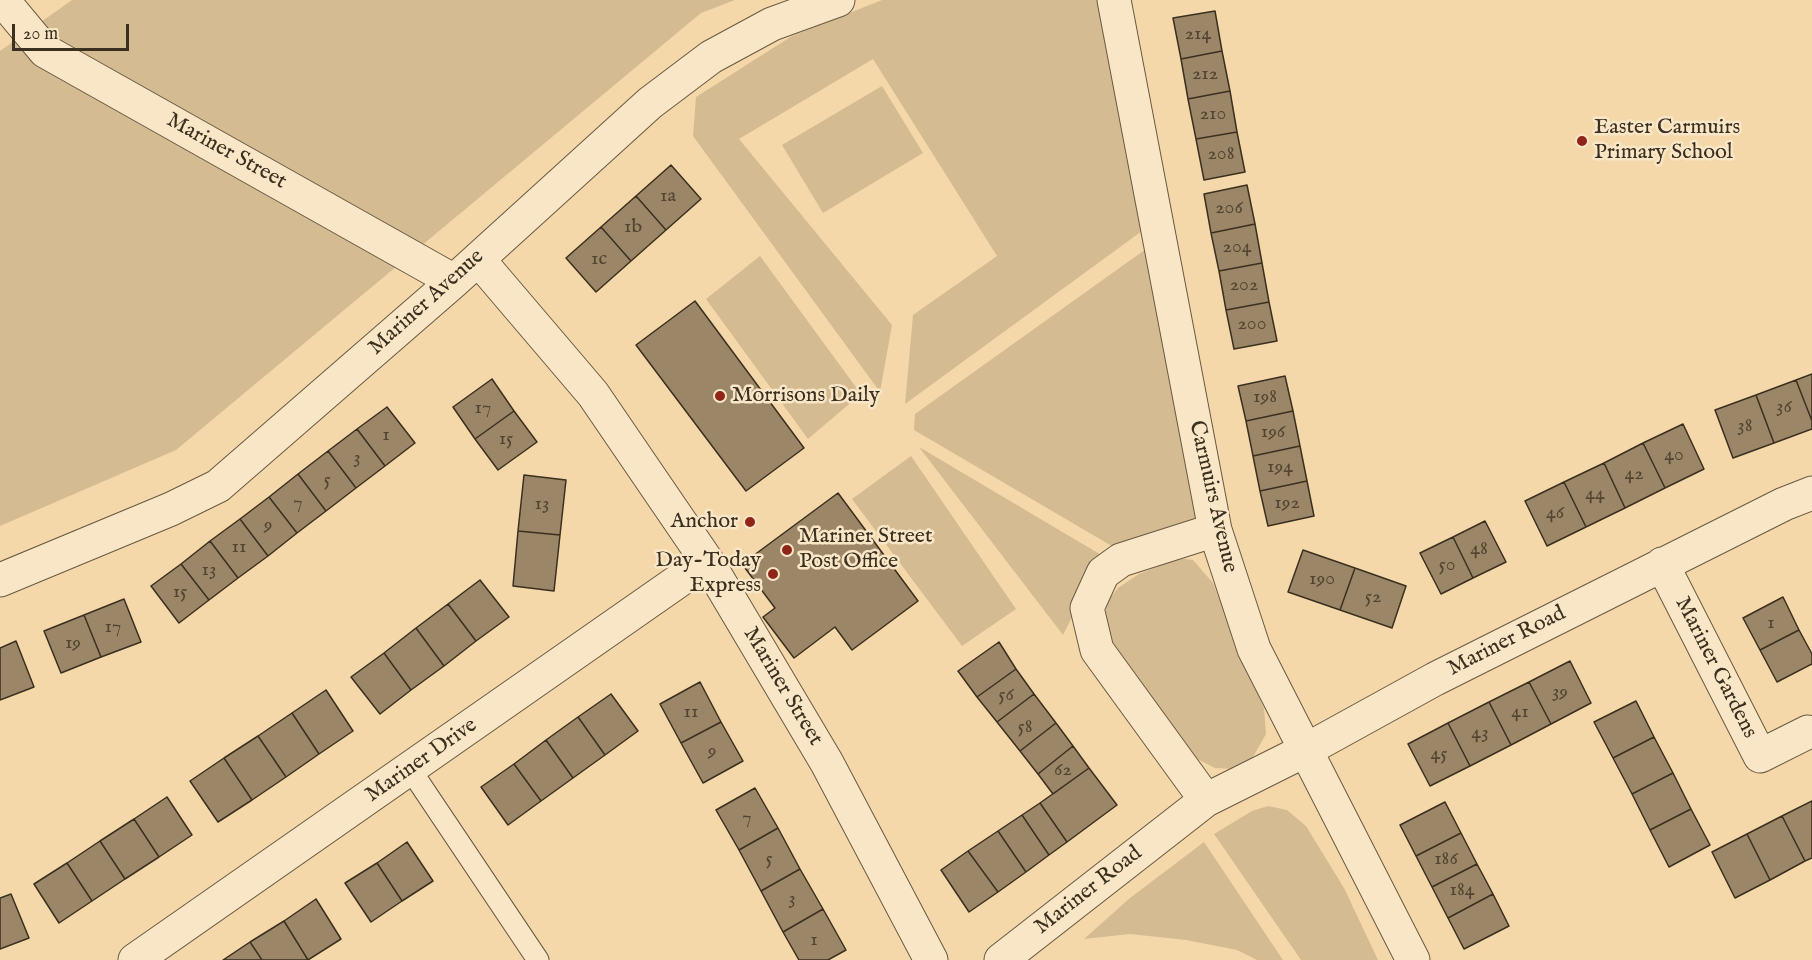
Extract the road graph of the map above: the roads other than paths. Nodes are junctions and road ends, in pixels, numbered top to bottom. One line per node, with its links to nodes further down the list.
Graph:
1 (838, 0): 4 (street, Mariner Avenue)
2 (1114, 0): 7 (street, Carmuirs Avenue)
3 (5, 8): 5 (street, Mariner Street)
4 (478, 259): 5 (street, Mariner Avenue); 8 (street, Mariner Street)
5 (454, 281): 10 (street, Mariner Avenue)
6 (1812, 493): 9 (street, Mariner Road)
7 (1215, 530): 12 (street, Carmuirs Avenue); 14 (street)
8 (708, 561): 13 (street, Mariner Drive); 17 (street, Mariner Street)
9 (1662, 564): 11 (street, Mariner Gardens); 12 (street, Mariner Road)
10 (0, 580)
11 (1808, 732)
12 (1306, 750): 14 (street, Mariner Road); 19 (street, Carmuirs Avenue)
13 (410, 769): 15 (street, Mariner Drive); 16 (lane)
14 (1206, 800): 18 (street, Mariner Road)
15 (135, 960)
16 (538, 960)
17 (931, 960)
18 (1001, 960)
19 (1413, 960)

